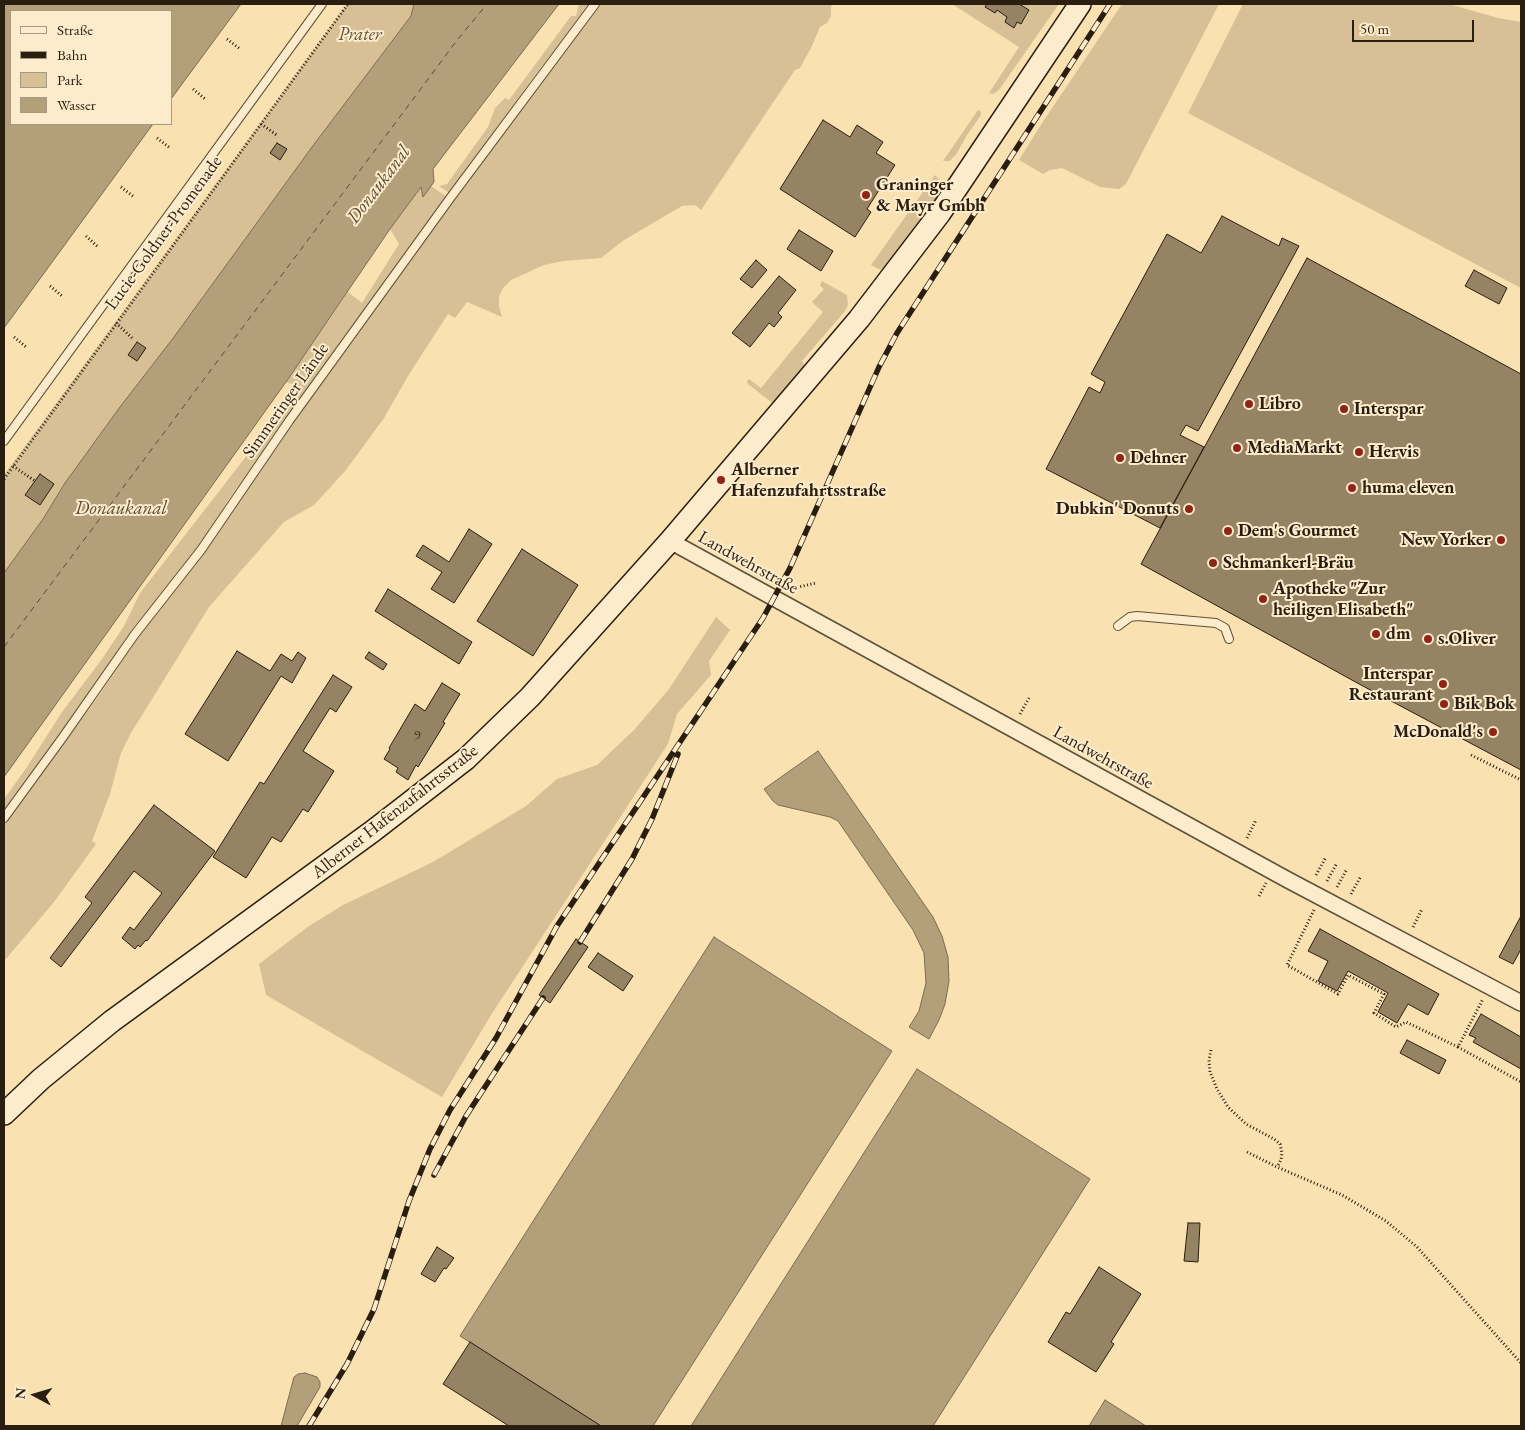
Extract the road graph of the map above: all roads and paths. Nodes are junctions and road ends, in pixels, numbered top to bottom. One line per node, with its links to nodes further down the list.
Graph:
1 (322, 4): 23 (lane)
2 (348, 4): 9 (path, Lucie-Goldner-Promenade)
3 (595, 4): 36 (lane, Simmeringer Lände)
4 (1080, 4): 27 (street, Alberner Hafenzufahrtsstraße)
5 (227, 39): 6 (path)
6 (240, 49)
7 (193, 89): 8 (path)
8 (205, 99)
9 (261, 124): 10 (path); 19 (path, Lucie-Goldner-Promenade)
10 (278, 136)
11 (158, 138): 12 (path)
12 (170, 148)
13 (121, 187): 14 (path)
14 (134, 197)
15 (86, 236): 16 (path)
16 (98, 247)
17 (50, 286): 18 (path)
18 (62, 296)
19 (116, 323): 21 (path); 24 (path, Lucie-Goldner-Promenade)
20 (14, 337): 22 (path)
21 (132, 338)
22 (26, 347)
23 (4, 441)
24 (13, 466): 25 (path, Lucie-Goldner-Promenade); 26 (path)
25 (4, 479)
26 (35, 481)
27 (670, 541): 50 (street, Landwehrstraße); 55 (street, Alberner Hafenzufahrtsstraße)
28 (816, 583): 29 (path)
29 (787, 590)
30 (1118, 626): 31 (lane)
31 (1229, 639)
32 (1030, 698): 33 (path)
33 (1020, 714)
34 (1471, 755): 35 (path)
35 (1521, 780)
36 (4, 818)
37 (1256, 820): 38 (path)
38 (1247, 838)
39 (1326, 857): 42 (path)
40 (1337, 863): 44 (path)
41 (1347, 869): 45 (path)
42 (1316, 875)
43 (1361, 876): 46 (path)
44 (1327, 881)
45 (1337, 887)
46 (1351, 894)
47 (1314, 909): 52 (path)
48 (1422, 909): 49 (path)
49 (1412, 926)
50 (1489, 986): 51 (street, Landwehrstraße); 52 (path)
51 (1521, 1003)
52 (1458, 1047): 54 (path)
53 (1211, 1050): 57 (path)
54 (1521, 1082)
55 (4, 1114)
56 (1247, 1152): 57 (path)
57 (1277, 1167): 58 (path)
58 (1521, 1363)

